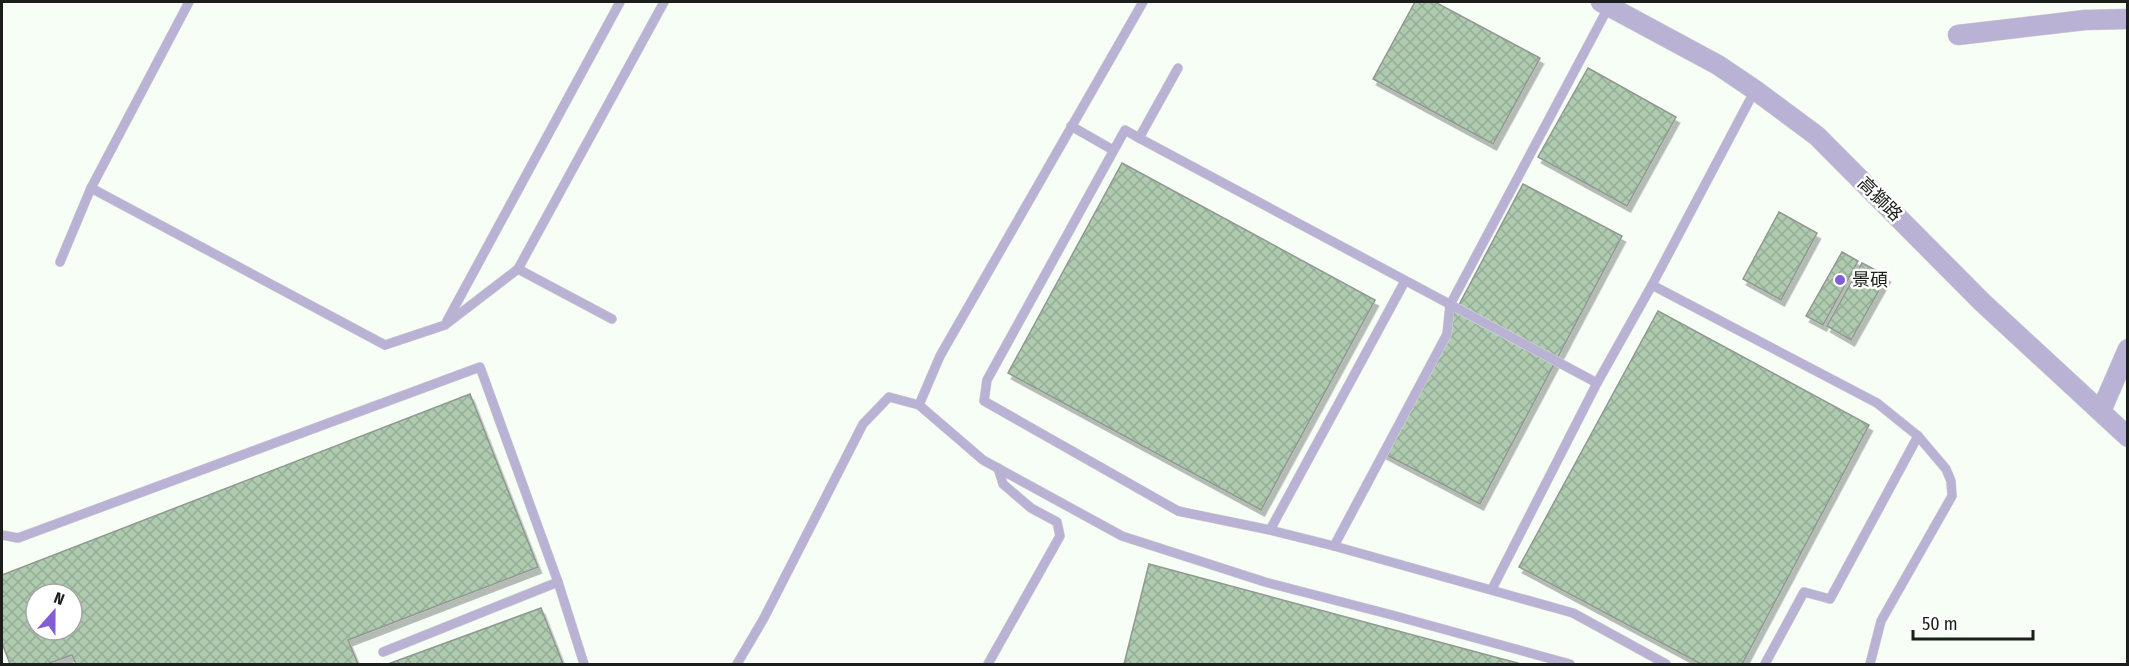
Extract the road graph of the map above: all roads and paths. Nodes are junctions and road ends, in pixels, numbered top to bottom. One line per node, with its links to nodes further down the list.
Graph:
1 (189, 2): 13 (lane)
2 (620, 2): 20 (lane)
3 (664, 2): 15 (lane)
4 (1143, 2): 10 (lane)
5 (1605, 4): 9 (street, 高獅路); 18 (lane)
6 (2127, 19): 7 (street)
7 (1958, 35)
8 (1178, 68): 11 (lane)
9 (1755, 90): 17 (lane); 24 (street, 高獅路)
10 (1071, 126): 12 (lane); 23 (lane)
11 (1139, 138): 12 (lane); 16 (lane)
12 (1113, 150): 28 (lane)
13 (91, 188): 14 (lane); 20 (lane)
14 (60, 262)
15 (518, 269): 19 (lane); 20 (lane)
16 (1405, 281): 18 (lane); 28 (lane)
17 (1652, 285): 22 (lane); 25 (lane)
18 (1450, 305): 22 (lane); 30 (lane)
19 (612, 320)
20 (445, 325)
21 (2127, 349): 24 (street)
22 (1597, 383): 32 (lane)
23 (919, 405): 27 (lane); 35 (lane)
24 (2101, 411): 26 (street, 高獅路)
25 (1918, 436): 39 (lane); 40 (lane)
26 (2127, 437)
27 (998, 468): 36 (lane); 37 (lane)
28 (1270, 530): 30 (lane)
29 (2, 535): 31 (lane)
30 (1334, 546): 32 (lane)
31 (558, 582): 33 (lane); 34 (lane)
32 (1492, 590): 38 (lane)
33 (383, 652)
34 (584, 664)
35 (737, 664)
36 (988, 664)
37 (1570, 664)
38 (1666, 664)
39 (1766, 664)
40 (1870, 664)

